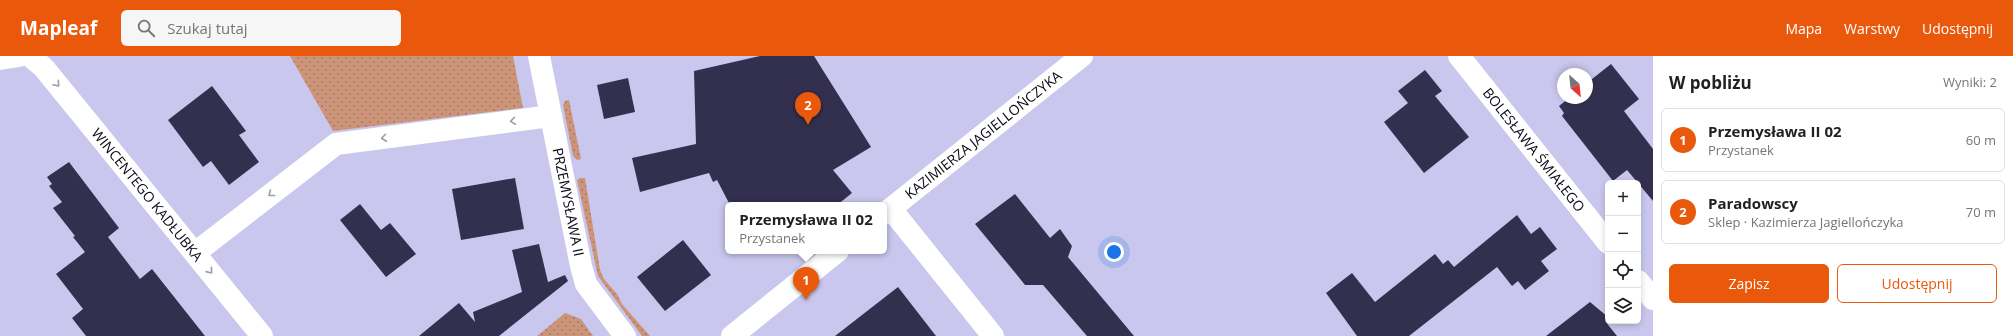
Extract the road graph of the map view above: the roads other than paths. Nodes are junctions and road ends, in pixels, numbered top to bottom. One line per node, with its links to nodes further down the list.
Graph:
1 (19, 56): 7 (street)
2 (23, 56): 3 (street)
3 (30, 56): 11 (street, WINCENTEGO KADŁUBKA, one-way to 11)
4 (539, 56): 8 (street, PRZEMYSŁAWA II)
5 (1082, 56): 9 (street, KAZIMIERZA JAGIELLOŃCZYKA)
6 (1459, 56): 10 (street, BOLESŁAWA ŚMIAŁEGO)
7 (0, 59)
8 (551, 116): 11 (street, one-way to 11); 16 (street, PRZEMYSŁAWA II)
9 (888, 212): 18 (street)
10 (1605, 239)
11 (195, 253): 15 (street, WINCENTEGO KADŁUBKA, one-way to 15)
12 (834, 254): 17 (street)
13 (1641, 285): 14 (street)
14 (1653, 299)
15 (262, 336)
16 (625, 336)
17 (732, 336)
18 (993, 336)

